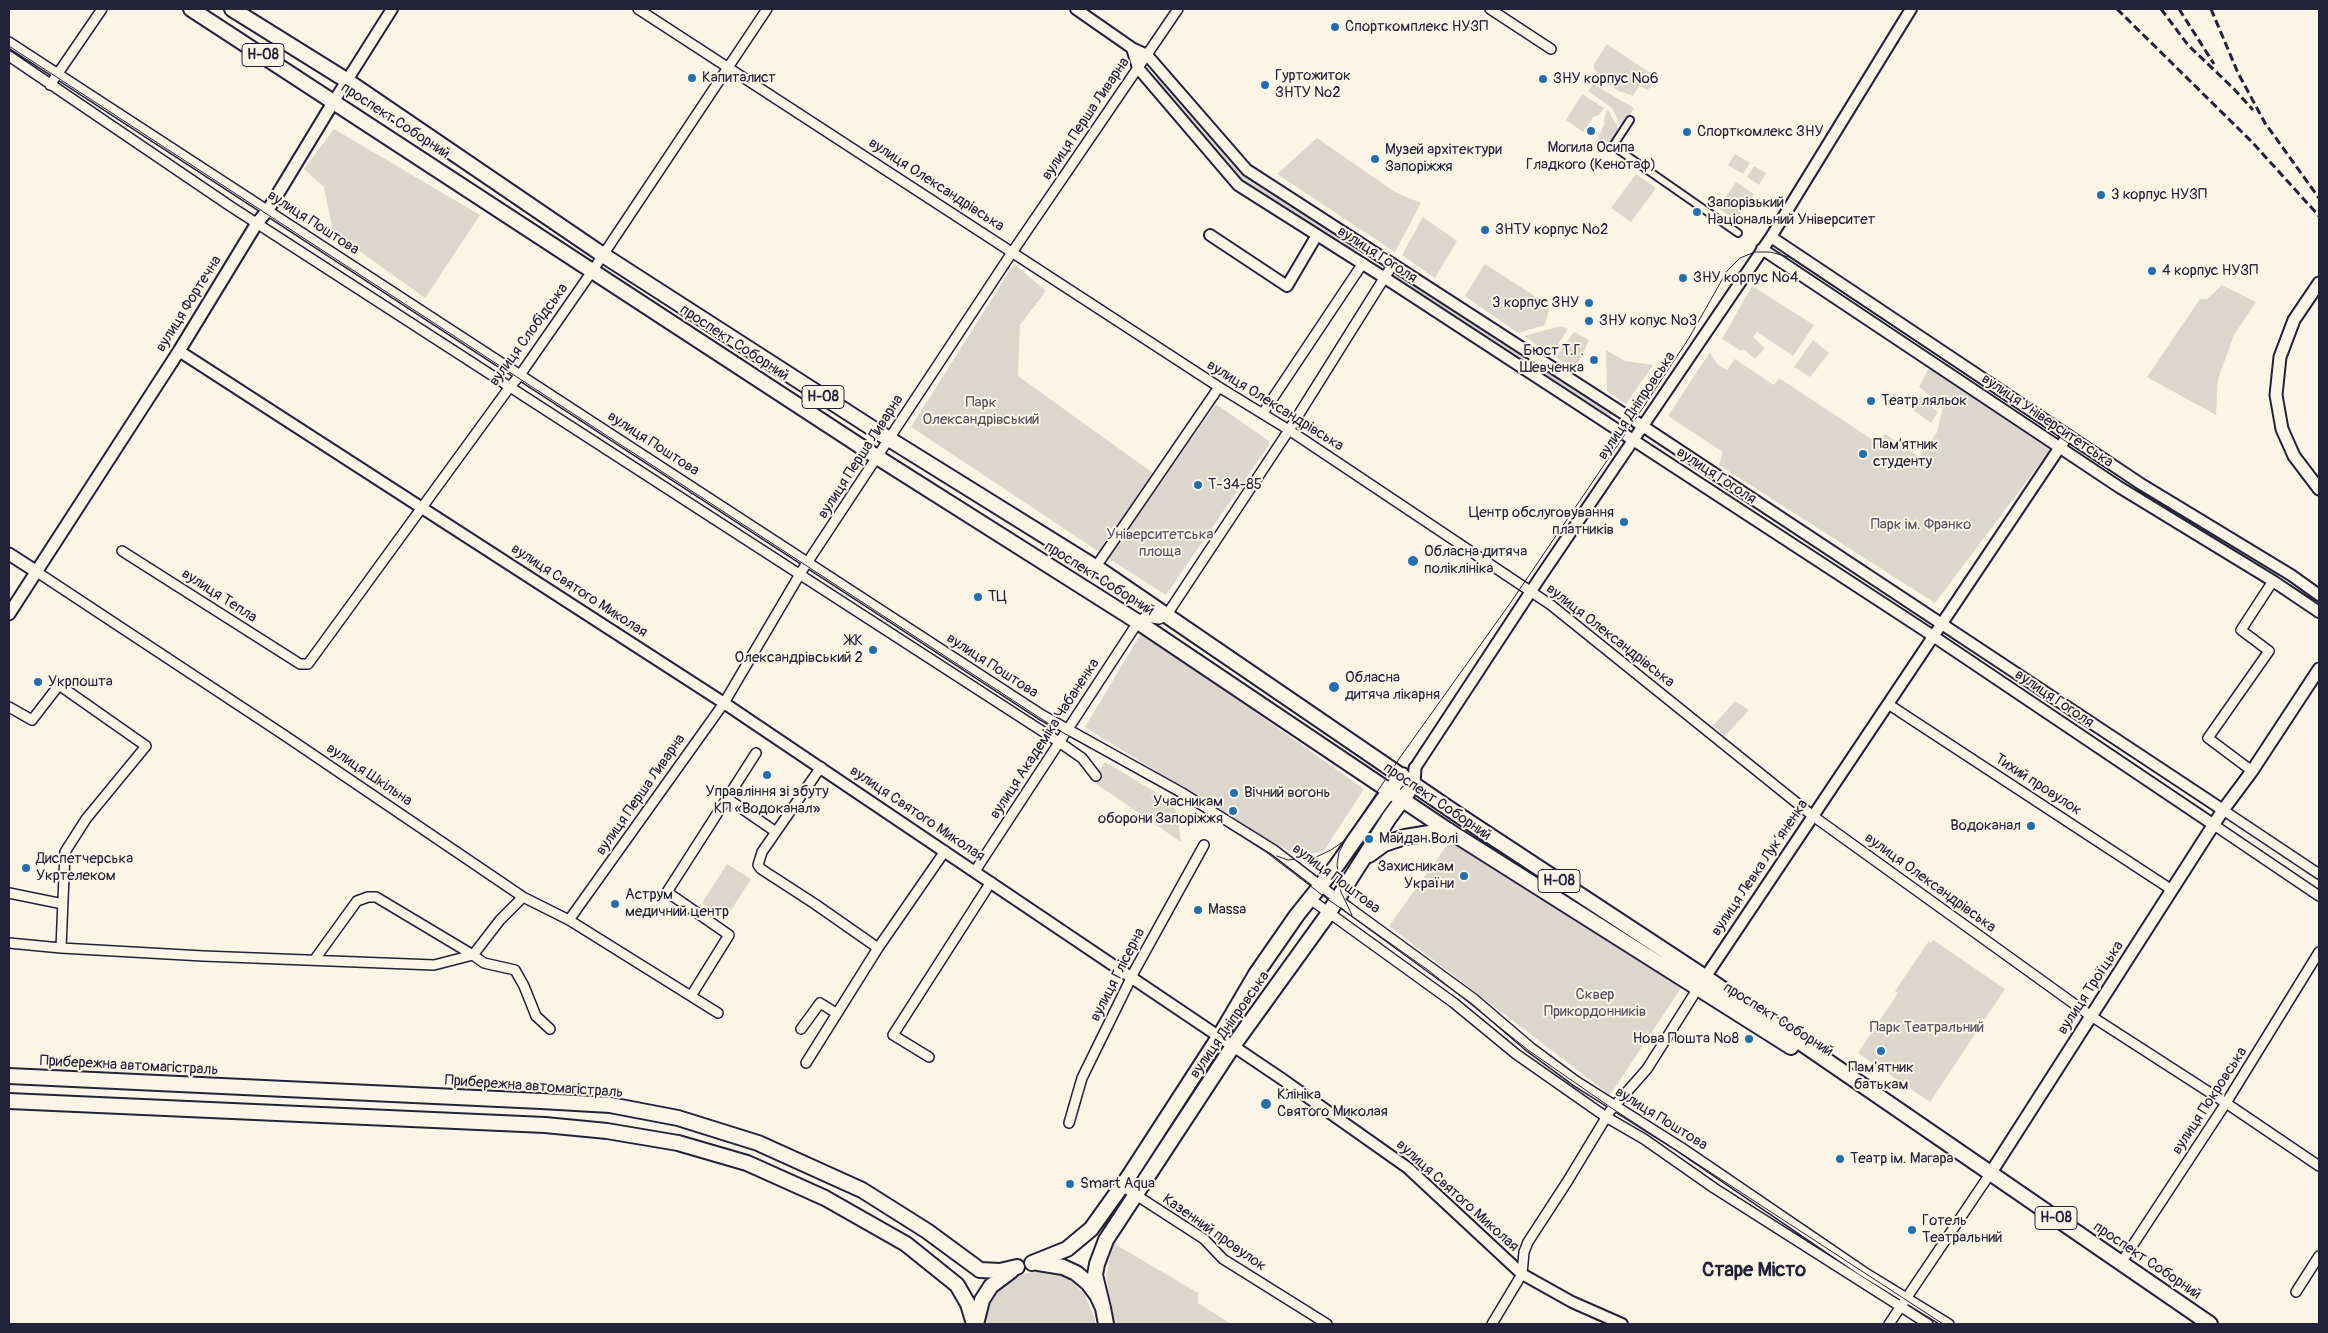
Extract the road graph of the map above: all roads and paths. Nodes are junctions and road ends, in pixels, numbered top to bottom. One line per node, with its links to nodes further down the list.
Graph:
1 (102, 9): 18 (street)
2 (191, 9): 21 (main road, проспект Соборний / Н-08)
3 (232, 9): 19 (main road, проспект Соборний / Н-08)
4 (392, 9): 19 (street, вулиця Фортечна)
5 (638, 9): 16 (street, вулиця Олександрівська)
6 (767, 9): 16 (street, вулиця Слобідська)
7 (1076, 9): 12 (street, вулиця Гоголя)
8 (1178, 9): 14 (street, вулиця Перша Ливарна)
9 (1490, 9): 13 (street)
10 (1910, 10): 28 (street, вулиця Дніпровська)
11 (9, 42): 18 (street, вулиця Поштова)
12 (1132, 48): 14 (street, вулиця Гоголя); 17 (street, вулиця Гоголя)
13 (1551, 49)
14 (1147, 55): 17 (street, вулиця Перша Ливарна); 33 (street, вулиця Гоголя)
15 (9, 56): 20 (street, вулиця Поштова)
16 (729, 67): 30 (street, вулиця Олександрівська); 31 (street, вулиця Слобідська)
17 (1138, 68): 27 (street, вулиця Гоголя); 30 (street, вулиця Перша Ливарна)
18 (57, 74): 20 (street); 23 (street, вулиця Поштова)
19 (346, 80): 21 (street, вулиця Фортечна); 31 (main road, проспект Соборний / Н-08)
20 (50, 85): 24 (street, вулиця Поштова)
21 (334, 101): 23 (main road, вулиця Фортечна); 34 (main road, проспект Соборний / Н-08)
22 (1630, 120): 25 (street)
23 (268, 210): 24 (main road, вулиця Фортечна); 38 (street, вулиця Поштова)
24 (257, 223): 37 (main road, вулиця Фортечна); 40 (street, вулиця Поштова)
25 (1738, 233)
26 (1210, 235): 27 (street)
27 (1317, 235): 32 (street, вулиця Гоголя)
28 (1771, 237): 29 (street, вулиця Дніпровська); 44 (street, вулиця Університетська)
29 (1762, 249): 42 (street, вулиця Дніпровська); 47 (street, вулиця Університетська)
30 (1013, 252): 39 (street, вулиця Олександрівська); 45 (street, вулиця Перша Ливарна)
31 (603, 255): 34 (street, вулиця Слобідська); 45 (main road, проспект Соборний / Н-08)
32 (1362, 263): 35 (street, вулиця Гоголя); 41 (street)
33 (1393, 264): 35 (street); 42 (street, вулиця Гоголя)
34 (594, 270): 38 (street, вулиця Слобідська); 48 (main road, проспект Соборний / Н-08)
35 (1385, 278): 43 (street); 46 (street, вулиця Гоголя)
36 (2319, 283): 49 (main road)
37 (178, 350): 50 (street, вулиця Святого Миколая); 55 (main road, вулиця Фортечна)
38 (520, 375): 40 (street, вулиця Слобідська); 53 (street, вулиця Поштова)
39 (1218, 387): 41 (street, вулиця Олександрівська); 54 (street)
40 (508, 388): 50 (street, вулиця Слобідська); 56 (street, вулиця Поштова)
41 (1263, 413): 43 (street, вулиця Олександрівська)
42 (1643, 426): 46 (street, вулиця Дніпровська); 64 (street, вулиця Гоголя)
43 (1289, 430): 58 (street, вулиця Олександрівська); 62 (street)
44 (2068, 434): 47 (street, вулиця Левка Лукʼяненка); 59 (street, вулиця Університетська)
45 (889, 439): 48 (street, вулиця Перша Ливарна); 54 (main road, проспект Соборний / Н-08)
46 (1633, 440): 58 (street, вулиця Дніпровська); 65 (street, вулиця Гоголя)
47 (2059, 446): 57 (street, вулиця Університетська); 64 (street, вулиця Левка Лукʼяненка)
48 (878, 456): 53 (street, вулиця Перша Ливарна); 63 (main road, проспект Соборний / Н-08)
49 (2319, 489)
50 (422, 507): 66 (street, вулиця Слобідська); 68 (street, вулиця Святого Миколая)
51 (122, 551): 66 (street, вулиця Тепла)
52 (9, 554): 55 (main road, вулиця Шкільна)
53 (809, 562): 56 (street, вулиця Перша Ливарна); 71 (street, вулиця Поштова)
54 (1095, 568): 62 (main road, проспект Соборний / Н-08)
55 (37, 572): 61 (main road, вулиця Фортечна); 97 (street, вулиця Шкільна)
56 (800, 574): 68 (street, вулиця Перша Ливарна); 72 (street, вулиця Поштова)
57 (2273, 581): 60 (street, вулиця Університетська); 76 (street)
58 (1531, 592): 75 (street, вулиця Дніпровська); 83 (street, вулиця Олександрівська)
59 (2319, 594)
60 (2319, 612)
61 (9, 614)
62 (1166, 616): 63 (street); 78 (main road, проспект Соборний / Н-08)
63 (1138, 622): 71 (street, вулиця Академіка Чабаненка); 79 (main road, проспект Соборний / Н-08)
64 (1941, 624): 65 (street, вулиця Левка Лукʼяненка); 82 (street, вулиця Гоголя)
65 (1933, 636): 69 (street, вулиця Левка Лукʼяненка); 84 (street, вулиця Гоголя)
66 (300, 664)
67 (2319, 669): 76 (main road, вулиця Троїцька)
68 (724, 703): 74 (street, вулиця Святого Миколая); 102 (street, вулиця Перша Ливарна)
69 (1888, 704): 83 (street, вулиця Левка Лукʼяненка); 94 (street, Тихий провулок)
70 (9, 707): 100 (street)
71 (1069, 730): 72 (street, вулиця Академіка Чабаненка); 93 (street, вулиця Поштова)
72 (1059, 742): 77 (street, вулиця Поштова); 90 (street, вулиця Академіка Чабаненка)
73 (756, 753): 80 (street)
74 (820, 767): 86 (street); 88 (street, вулиця Святого Миколая)
75 (1416, 768): 78 (main road, вулиця Дніпровська)
76 (2252, 771): 82 (main road, вулиця Троїцька)
77 (1096, 776)
78 (1408, 779): 79 (main road, вулиця Дніпровська); 81 (main road, вулиця Дніпровська); 110 (main road, проспект Соборний / Н-08)
79 (1390, 791): 81 (main road, проспект Соборний / Н-08); 93 (main road, вулиця Дніпровська)
80 (728, 799): 86 (street); 111 (street)
81 (1403, 799): 85 (main road, проспект Соборний / Н-08); 89 (main road, вулиця Дніпровська)
82 (2223, 810): 84 (main road, вулиця Троїцька); 91 (street, вулиця Гоголя)
83 (1814, 816): 110 (street, вулиця Левка Лукʼяненка); 114 (street, вулиця Олександрівська)
84 (2214, 825): 94 (main road, вулиця Троїцька); 96 (street, вулиця Гоголя)
85 (1448, 830): 89 (main road); 110 (main road, проспект Соборний / Н-08)
86 (776, 832): 105 (street)
87 (1204, 845): 109 (street, вулиця Глісерна)
88 (945, 851): 90 (street, вулиця Святого Миколая); 105 (street)
89 (1364, 858): 98 (main road, вулиця Дніпровська)
90 (975, 871): 92 (street, вулиця Святого Миколая)
91 (2319, 874)
92 (991, 882): 109 (street, вулиця Святого Миколая); 119 (street)
93 (1322, 885): 98 (street, вулиця Поштова); 99 (main road, вулиця Дніпровська)
94 (2172, 890): 114 (main road, вулиця Троїцька)
95 (9, 894): 100 (street)
96 (2319, 896)
97 (523, 897): 102 (street, вулиця Шкільна); 107 (street)
98 (1337, 898): 101 (main road, вулиця Дніпровська); 124 (street, вулиця Поштова)
99 (1310, 899): 101 (street, вулиця Поштова); 117 (main road, вулиця Дніпровська)
100 (63, 904): 104 (street)
101 (1328, 913): 118 (main road, вулиця Дніпровська); 125 (street, вулиця Поштова)
102 (569, 920): 111 (street, вулиця Шкільна)
103 (9, 943): 104 (street)
104 (60, 948): 108 (street)
105 (878, 948): 113 (street)
106 (2319, 952): 123 (street, вулиця Покровська)
107 (473, 955): 108 (street); 108 (street); 115 (street)
108 (315, 959)
109 (1131, 977): 117 (street, вулиця Святого Миколая); 126 (street, вулиця Глісерна)
110 (1701, 982): 124 (street, вулиця Левка Лукʼяненка); 129 (main road, проспект Соборний / Н-08)
111 (691, 996): 112 (street, вулиця Шкільна)
112 (718, 1012)
113 (836, 1013): 116 (street); 120 (street)
114 (2091, 1016): 123 (street, вулиця Олександрівська); 129 (main road, вулиця Троїцька)
115 (550, 1029)
116 (801, 1029)
117 (1219, 1037): 118 (street, вулиця Святого Миколая); 130 (main road, вулиця Дніпровська)
118 (1232, 1046): 133 (main road, вулиця Дніпровська); 139 (street, вулиця Святого Миколая)
119 (929, 1057)
120 (806, 1063)
121 (9, 1076): 128 (main road, Прибережна автомагістраль)
122 (9, 1101): 132 (main road, Прибережна автомагістраль)
123 (2226, 1103): 127 (street, вулиця Олександрівська); 137 (street, вулиця Покровська)
124 (1616, 1106): 125 (street, вулиця Левка Лукʼяненка); 141 (street, вулиця Поштова)
125 (1606, 1117): 139 (street, вулиця Левка Лукʼяненка); 142 (street, вулиця Поштова)
126 (1069, 1123)
127 (2319, 1166)
128 (826, 1172): 131 (main road, Прибережна автомагістраль); 132 (main road)
129 (1990, 1174): 137 (main road, проспект Соборний / Н-08); 141 (street, вулиця Троїцька)
130 (1122, 1186): 133 (street, Казенний провулок); 136 (main road, вулиця Дніпровська)
131 (862, 1190): 134 (main road); 138 (main road, Прибережна автомагістраль)
132 (813, 1193): 134 (main road, Прибережна автомагістраль)
133 (1135, 1197): 143 (main road, вулиця Дніпровська); 146 (street, Казенний провулок)
134 (846, 1209): 144 (main road, Прибережна автомагістраль)
135 (2318, 1260): 140 (street)
136 (1032, 1263): 138 (main road, Прибережна автомагістраль); 143 (main road, Прибережна автомагістраль)
137 (2121, 1263): 152 (main road, проспект Соборний / Н-08)
138 (1017, 1267): 144 (main road, Прибережна автомагістраль)
139 (1522, 1274): 147 (street, вулиця Левка Лукʼяненка); 148 (street, вулиця Святого Миколая)
140 (2296, 1292)
141 (1905, 1298): 142 (street, вулиця Троїцька); 151 (street, вулиця Поштова)
142 (1899, 1306): 149 (street, вулиця Троїцька); 150 (street, вулиця Поштова)
143 (1103, 1308): 145 (main road, Прибережна автомагістраль)
144 (975, 1324)
145 (1106, 1324)
146 (1327, 1324)
147 (1492, 1324)
148 (1622, 1324)
149 (1888, 1324)
150 (1928, 1324)
151 (1949, 1324)
152 (2210, 1324)

